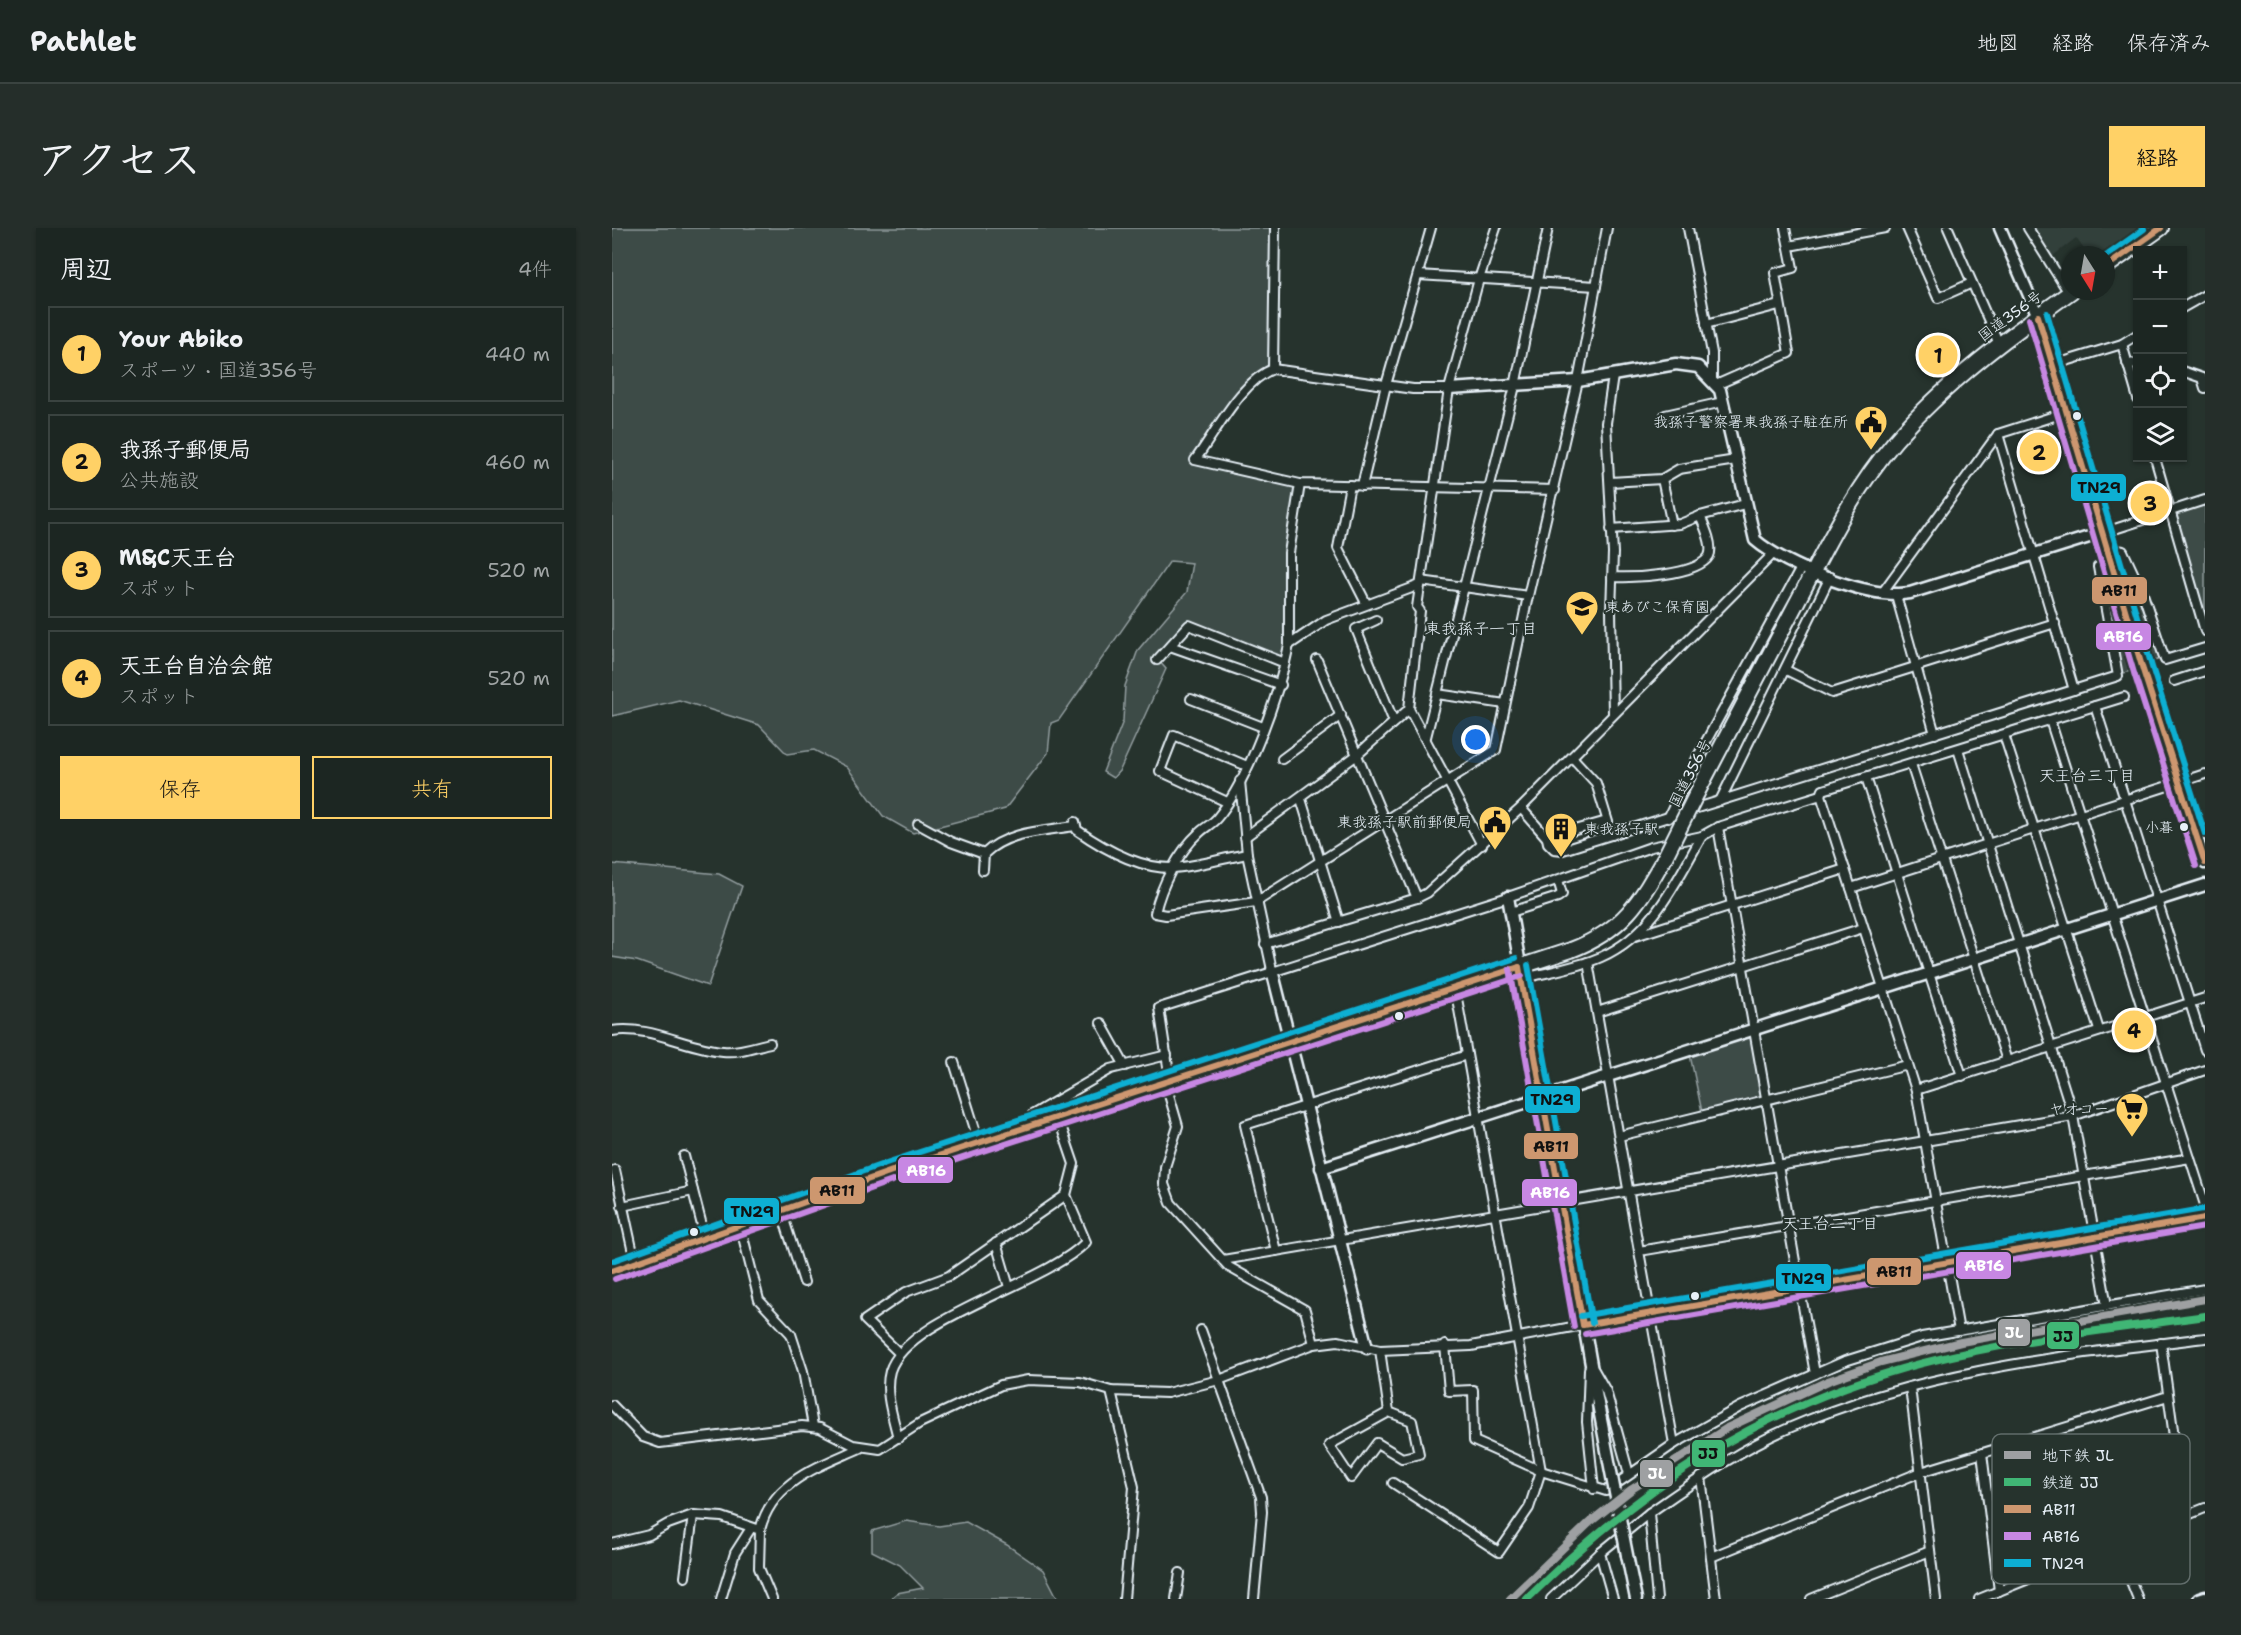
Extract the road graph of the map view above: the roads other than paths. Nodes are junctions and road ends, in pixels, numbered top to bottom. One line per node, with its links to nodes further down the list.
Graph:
1 (1275, 228): 34 (street)
2 (1431, 228): 16 (street)
3 (1496, 228): 18 (street)
4 (1548, 228): 19 (street)
5 (1607, 228): 21 (street)
6 (1689, 228): 27 (street)
7 (1785, 228): 14 (street)
8 (1885, 228): 14 (street)
9 (1907, 228): 20 (street)
10 (1948, 228): 20 (street)
11 (2000, 228): 26 (street)
12 (2028, 228): 17 (street)
13 (2160, 228): 15 (highway)
14 (1789, 246): 24 (street)
15 (2115, 260)
16 (1418, 275): 18 (street); 41 (street)
17 (2061, 278)
18 (1479, 279): 19 (street); 44 (street)
19 (1536, 283): 21 (street); 42 (street)
20 (1972, 283): 29 (street)
21 (1596, 286): 38 (street)
22 (2205, 295): 25 (street)
23 (2061, 299): 26 (highway, 国道356号)
24 (1779, 305): 27 (street); 39 (street)
25 (2187, 305)
26 (2038, 316): 29 (highway, 国道356号); 33 (street)
27 (1706, 324): 39 (street)
28 (2133, 337): 30 (street)
29 (1999, 344): 70 (highway, 国道356号)
30 (2122, 344): 31 (street); 33 (street)
31 (2127, 363): 32 (street); 40 (street)
32 (2133, 364)
33 (2053, 365): 46 (street)
34 (1273, 369): 41 (street); 53 (street)
35 (2187, 373): 37 (street)
36 (1613, 376): 38 (street); 39 (street); 52 (street)
37 (2204, 378): 43 (street)
38 (1578, 381): 42 (street); 58 (street)
39 (1714, 383): 45 (street)
40 (2133, 383)
41 (1386, 385): 44 (street); 55 (street)
42 (1515, 386): 44 (street); 57 (street)
43 (2205, 388)
44 (1449, 389): 56 (street)
45 (1723, 402): 47 (street); 49 (street)
46 (2067, 412): 48 (street); 65 (street)
47 (1665, 415)
48 (1998, 434): 68 (street); 75 (street)
49 (1736, 460): 51 (street); 60 (street)
50 (2156, 462): 61 (street)
51 (1662, 479): 52 (street); 63 (street)
52 (1610, 482): 64 (street)
53 (1300, 484): 54 (street); 82 (street)
54 (1350, 486): 55 (street); 78 (street)
55 (1362, 486): 56 (street)
56 (1434, 488): 57 (street); 73 (street)
57 (1488, 488): 58 (street); 74 (street)
58 (1555, 490): 77 (street)
59 (2205, 500): 61 (street)
60 (1746, 504): 62 (street); 67 (street)
61 (2170, 511): 65 (street); 81 (street)
62 (1700, 516): 63 (street); 71 (street)
63 (1672, 525): 64 (street)
64 (1611, 530): 71 (street)
65 (2102, 533): 66 (street); 68 (street)
66 (2107, 548): 69 (street); 84 (street)
67 (1773, 554): 70 (street); 100 (street)
68 (2034, 554): 76 (street); 80 (street)
69 (2111, 562): 93 (street); 118 (street)
70 (1807, 570): 72 (street); 126 (street); 167 (highway, 国道356号, bridge)
71 (1612, 577): 100 (street)
72 (1830, 577): 75 (street); 89 (street)
73 (1421, 583): 74 (street); 78 (street); 99 (street)
74 (1463, 587): 77 (street); 94 (street)
75 (1882, 593): 76 (street)
76 (1896, 595): 88 (street)
77 (1528, 596): 97 (street)
78 (1366, 603): 82 (street)
79 (1376, 620): 103 (street)
80 (2055, 623): 88 (street); 93 (street)
81 (2205, 631)
82 (1289, 645): 87 (street)
83 (1170, 646): 85 (street); 87 (street); 92 (street)
84 (2205, 648)
85 (1157, 660)
86 (1317, 660): 101 (street)
87 (1285, 663): 92 (street)
88 (1916, 666): 89 (street); 105 (street)
89 (1785, 670): 122 (street)
90 (2205, 672): 91 (street)
91 (2174, 681)
92 (1281, 685): 104 (street)
93 (2074, 690): 105 (street)
94 (1437, 694): 97 (street); 107 (street)
95 (2124, 697): 98 (street)
96 (1191, 699): 104 (street)
97 (1505, 704): 117 (street)
98 (2095, 706): 102 (street); 121 (street)
99 (1409, 710): 103 (street); 107 (street)
100 (1613, 714): 110 (street)
101 (1341, 715): 109 (street); 111 (street)
102 (2050, 720): 106 (street); 125 (street)
103 (1394, 722): 109 (street)
104 (1263, 727): 113 (street)
105 (1935, 734): 122 (street)
106 (2004, 735): 108 (street); 131 (street)
107 (1426, 737): 117 (street)
108 (1958, 749): 112 (street); 136 (street)
109 (1358, 755): 120 (street); 127 (street)
110 (1572, 757): 124 (street); 128 (street)
111 (1282, 759)
112 (1911, 764): 115 (street); 140 (street)
113 (1247, 766): 116 (street); 123 (street)
114 (2205, 774): 118 (street)
115 (1866, 777): 119 (street); 146 (street)
116 (1240, 781): 123 (street); 134 (street)
117 (1449, 781): 127 (street); 137 (street)
118 (2179, 782): 121 (street); 142 (street)
119 (1821, 795): 130 (street); 144 (street)
120 (1301, 799): 134 (street); 141 (street)
121 (2125, 799): 125 (street); 152 (street)
122 (1720, 801): 126 (street)
123 (1227, 802): 143 (street)
124 (1521, 808): 135 (street); 137 (street)
125 (2079, 814): 131 (street); 156 (street)
126 (1668, 818): 132 (street)
127 (1385, 821): 141 (street); 151 (street)
128 (1607, 821): 132 (street); 135 (street)
129 (918, 824): 138 (street)
130 (1718, 827): 133 (street); 154 (street)
131 (2034, 829): 136 (street); 159 (street)
132 (1612, 835): 135 (street)
133 (1702, 836): 147 (street); 160 (street)
134 (1245, 837): 139 (street)
135 (1547, 838)
136 (1988, 843): 140 (street); 162 (street)
137 (1482, 845): 151 (street)
138 (984, 854): 143 (street); 145 (street)
139 (1247, 854): 143 (street); 153 (street)
140 (1941, 858): 146 (street); 163 (street)
141 (1321, 862): 153 (street); 157 (street)
142 (2205, 862)
143 (1174, 868): 153 (street)
144 (1845, 869): 149 (street); 154 (street)
145 (983, 870)
146 (1896, 873): 149 (street); 168 (street)
147 (1558, 880): 150 (street); 155 (street)
148 (2205, 885): 152 (street)
149 (1851, 888): 158 (street)
150 (1508, 897): 155 (street); 166 (street)
151 (1417, 898): 157 (street)
152 (2157, 900): 156 (street); 172 (street)
153 (1256, 902): 161 (street)
154 (1732, 906): 160 (street); 165 (street)
155 (1511, 912): 167 (street)
156 (2112, 914): 159 (street); 174 (street)
157 (1339, 922): 161 (street)
158 (1863, 928): 165 (street); 170 (street)
159 (2067, 929): 162 (street); 177 (street)
160 (1632, 936): 164 (street)
161 (1265, 944): 166 (street)
162 (2021, 944): 163 (street); 181 (street)
163 (1974, 959): 168 (street); 185 (street)
164 (1588, 962): 167 (street); 173 (street)
165 (1743, 966): 173 (street); 176 (street)
166 (1272, 970): 179 (street); 183 (street)
167 (1520, 973): 169 (highway, 国道356号); 195 (street)
168 (1929, 974): 170 (street); 190 (street)
169 (1455, 987): 179 (highway, 国道356号); 184 (street)
170 (1883, 988): 176 (street); 187 (street)
171 (2205, 998): 172 (street)
172 (2190, 1003): 174 (street); 182 (street)
173 (1597, 1012): 191 (street)
174 (2145, 1017): 177 (street); 193 (street)
175 (1101, 1023): 188 (street)
176 (1754, 1030): 191 (street); 196 (street)
177 (2099, 1030): 181 (street)
178 (612, 1031): 180 (street)
179 (1290, 1042): 192 (highway, 国道356号); 197 (street)
180 (770, 1043)
181 (2052, 1046): 185 (street); 198 (street)
182 (2205, 1050)
183 (1167, 1055): 188 (street); 192 (street)
184 (1467, 1055): 197 (street); 200 (street)
185 (2007, 1061): 190 (street)
186 (954, 1062): 204 (street)
187 (1908, 1065): 194 (street); 196 (street)
188 (1125, 1066): 201 (street)
189 (2205, 1070): 193 (street)
190 (1962, 1076): 194 (street)
191 (1608, 1077): 195 (street); 202 (street)
192 (1167, 1081): 199 (highway, 国道356号); 230 (street)
193 (2166, 1082): 198 (street); 206 (street)
194 (1916, 1090): 203 (street)
195 (1543, 1098): 200 (street); 216 (street)
196 (1766, 1100): 202 (street); 207 (street)
197 (1305, 1105): 208 (street); 228 (street)
198 (2073, 1116): 203 (street); 210 (street)
199 (1058, 1117): 201 (highway, 国道356号); 214 (street)
200 (1479, 1118): 208 (street); 220 (street)
201 (1032, 1125): 204 (highway, 国道356号)
202 (1619, 1136): 213 (street)
203 (1925, 1141): 207 (street); 215 (street)
204 (979, 1142): 219 (highway, 国道356号)
205 (684, 1156): 212 (street)
206 (2190, 1158): 210 (street); 217 (street)
207 (1777, 1167): 213 (street); 223 (street)
208 (1321, 1168): 226 (street)
209 (615, 1170): 211 (street)
210 (2084, 1176): 215 (street); 225 (street)
211 (615, 1186): 218 (street)
212 (693, 1191): 218 (street); 224 (street)
213 (1629, 1192): 216 (street); 229 (street)
214 (1066, 1195): 227 (street); 235 (street)
215 (1936, 1201): 223 (street); 232 (street)
216 (1562, 1203): 220 (street); 240 (street)
217 (2205, 1205)
218 (622, 1206): 231 (street)
219 (781, 1210): 222 (highway, 国道356号); 234 (street)
220 (1496, 1214): 226 (street); 243 (street)
221 (2205, 1218): 225 (street)
222 (740, 1225): 224 (highway, 国道356号); 259 (street)
223 (1788, 1226): 229 (street); 236 (street)
224 (705, 1237): 231 (highway, 国道356号)
225 (2094, 1237): 232 (street); 238 (street)
226 (1339, 1241): 228 (street); 248 (street)
227 (996, 1243): 235 (street); 250 (street)
228 (1276, 1251): 230 (street)
229 (1639, 1251): 239 (street)
230 (1223, 1260): 246 (street)
231 (635, 1262): 233 (highway, 国道356号)
232 (1947, 1262): 236 (street); 242 (street)
233 (612, 1270)
234 (804, 1282)
235 (1009, 1287): 250 (street)
236 (1799, 1287): 239 (street); 252 (street)
237 (2205, 1289): 238 (street)
238 (2107, 1306): 242 (street)
239 (1650, 1312): 240 (street); 263 (street)
240 (1583, 1325): 243 (street); 251 (street)
241 (1201, 1330): 253 (street)
242 (1959, 1331): 252 (street)
243 (1518, 1337): 247 (street); 267 (street)
244 (2205, 1338): 245 (street)
245 (2161, 1343): 254 (street); 256 (street)
246 (1314, 1344): 248 (street); 253 (street)
247 (1445, 1346): 249 (street); 267 (street)
248 (1367, 1348): 249 (street)
249 (1380, 1350): 258 (street)
250 (899, 1353): 262 (street)
251 (1589, 1361): 269 (street); 272 (street); 299 (street, bridge)
252 (1815, 1374): 263 (street)
253 (1219, 1380): 255 (street); 297 (street)
254 (1910, 1387): 268 (street); 270 (street)
255 (1111, 1391): 262 (street); 295 (street)
256 (2168, 1396): 260 (street); 261 (street)
257 (612, 1405): 259 (street)
258 (1389, 1412): 258 (street)
259 (813, 1426): 264 (street)
260 (2044, 1434)
261 (2174, 1434)
262 (898, 1438): 264 (street)
263 (1674, 1444): 269 (street)
264 (861, 1447): 279 (street)
265 (1992, 1450): 266 (street)
266 (1982, 1453): 268 (street); 277 (street)
267 (1541, 1471): 271 (street); 272 (street)
268 (1921, 1472): 282 (street); 284 (street)
269 (1629, 1474): 272 (street)
270 (1701, 1477): 274 (street); 284 (street)
271 (1393, 1483)
272 (1594, 1489)
273 (2205, 1508): 275 (street)
274 (1649, 1514): 283 (street); 300 (street)
275 (2190, 1514)
276 (693, 1515): 278 (street); 281 (street); 286 (street)
277 (1991, 1526): 280 (street)
278 (751, 1528): 279 (street); 293 (street)
279 (760, 1530): 294 (street)
280 (1992, 1534)
281 (612, 1544)
282 (1930, 1551): 302 (street); 303 (street)
283 (1600, 1553): 292 (street); 298 (street)
284 (1711, 1557): 301 (street)
285 (1180, 1573): 296 (street)
286 (685, 1577)
287 (1998, 1584): 290 (street)
288 (2016, 1584): 290 (street)
289 (2132, 1584): 305 (street)
290 (1999, 1591): 304 (street)
291 (2205, 1596): 306 (street)
292 (1552, 1598)
293 (721, 1599)
294 (772, 1599)
295 (1124, 1599)
296 (1176, 1599)
297 (1254, 1599)
298 (1613, 1599)
299 (1636, 1599)
300 (1657, 1599)
301 (1716, 1599)
302 (1811, 1599)
303 (1936, 1599)
304 (1979, 1599)
305 (2138, 1599)
306 (2199, 1599)

